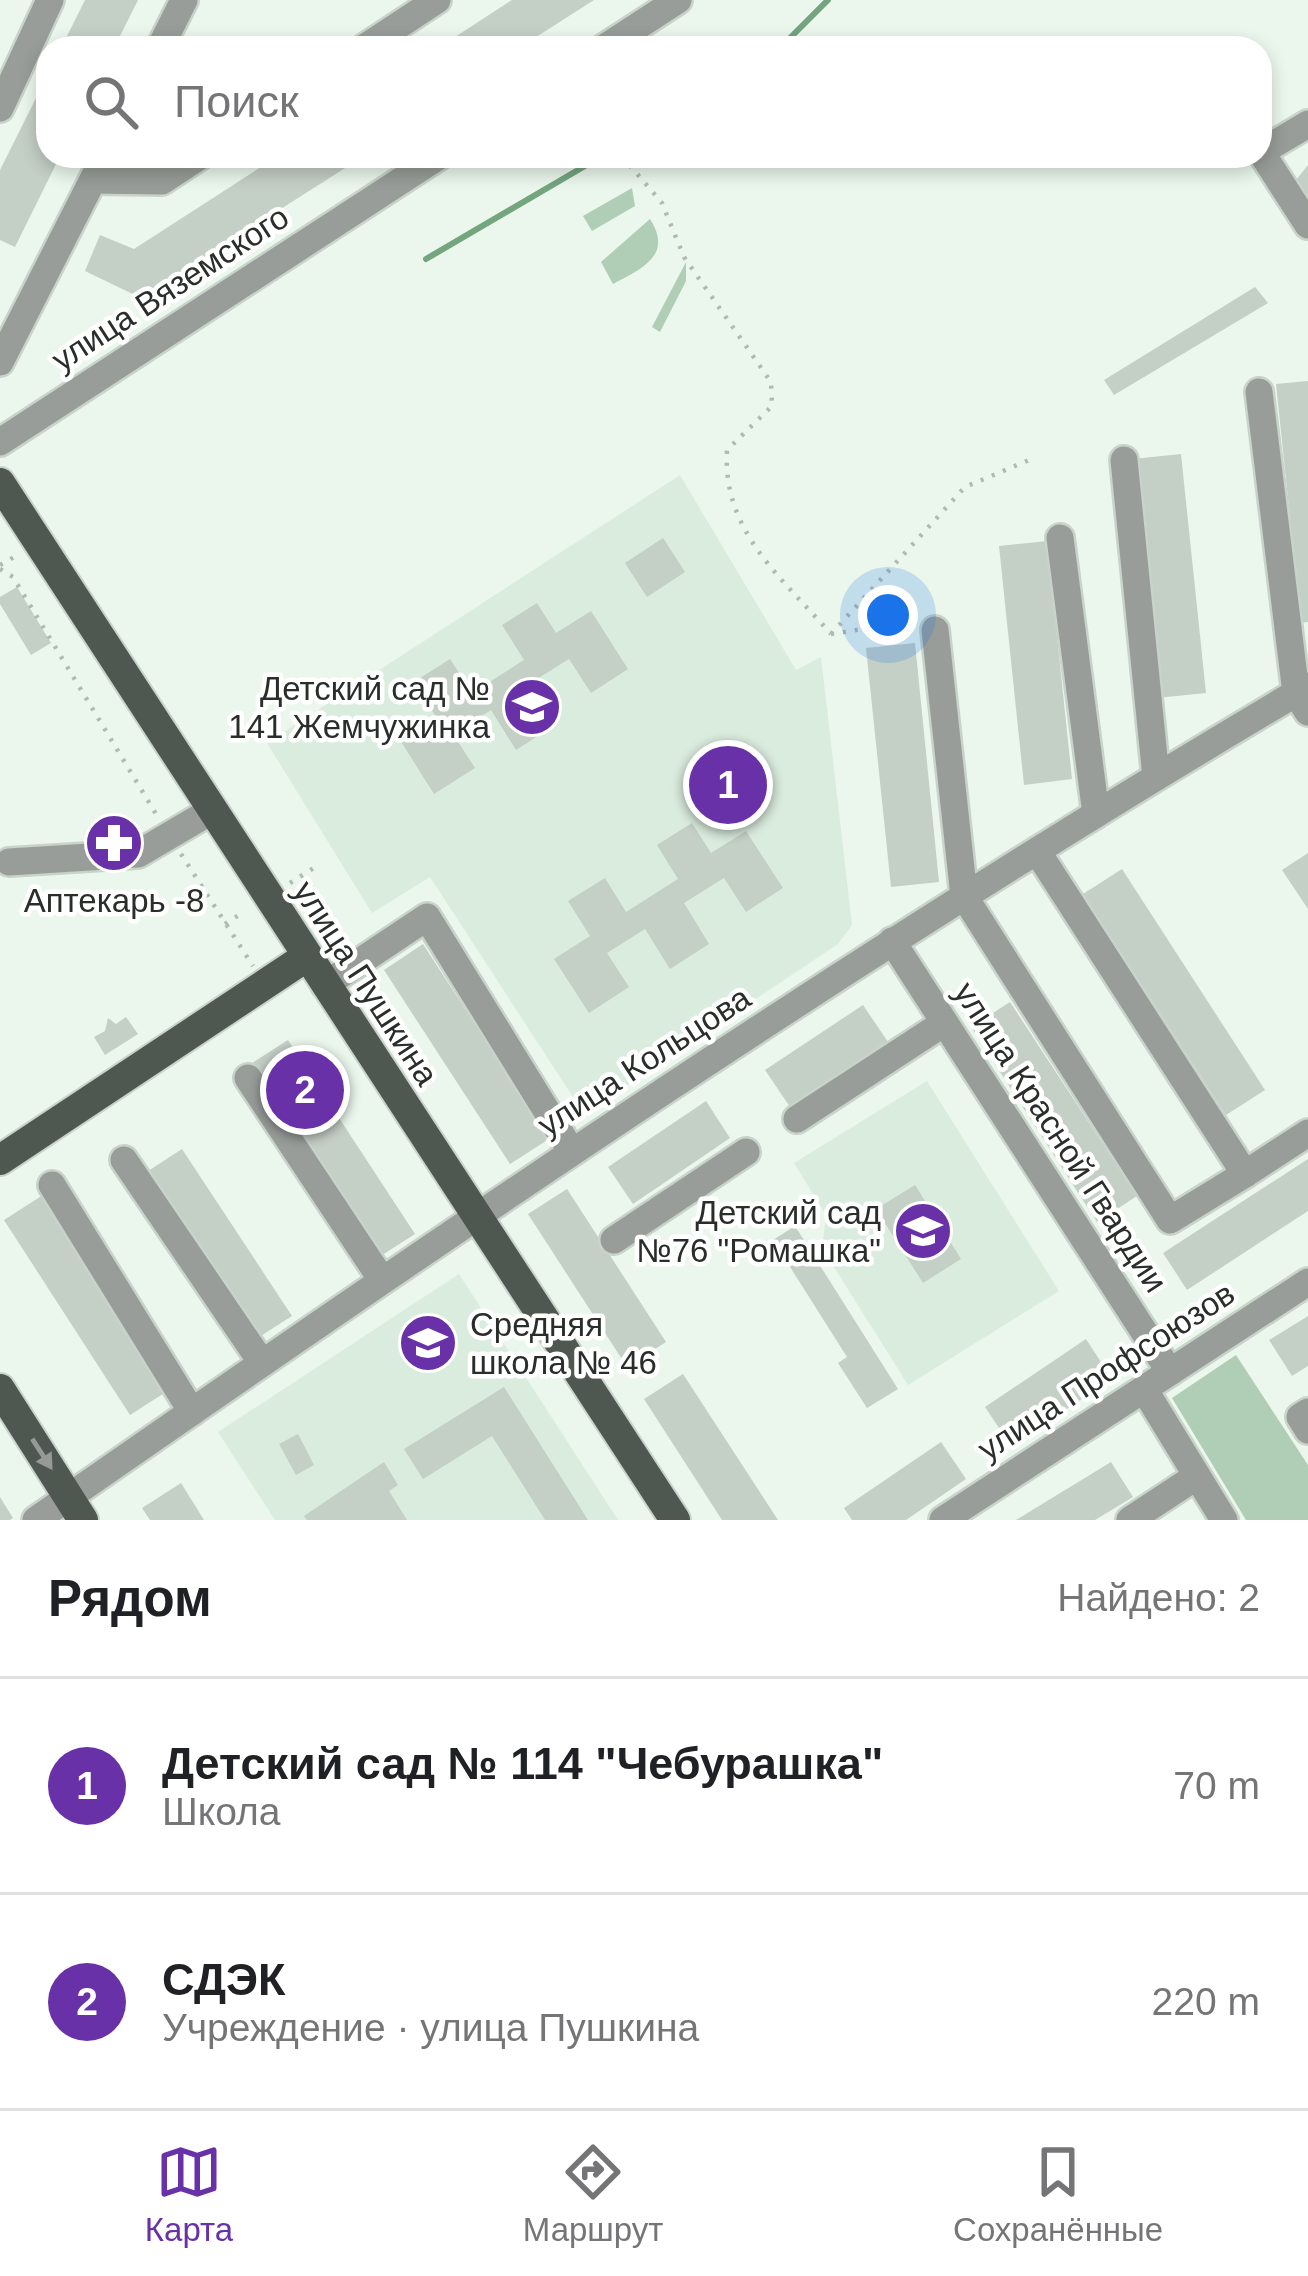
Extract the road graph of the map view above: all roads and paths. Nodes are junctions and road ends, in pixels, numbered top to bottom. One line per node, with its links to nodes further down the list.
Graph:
1 (50, 0): 8 (street)
2 (184, 0): 5 (street)
3 (437, 0): 6 (street)
4 (678, 0): 7 (street)
5 (166, 36)
6 (382, 36)
7 (622, 36)
8 (0, 108)
9 (1308, 124): 10 (street)
10 (1272, 145)
11 (99, 168): 12 (street); 19 (street, улица Вяземского)
12 (182, 168)
13 (390, 168): 17 (street)
14 (421, 168): 17 (street, улица Вяземского)
15 (632, 168): 28 (path)
16 (1271, 168): 18 (street)
17 (399, 182): 21 (street, улица Вяземского)
18 (1308, 225)
19 (3, 348)
20 (1259, 392): 29 (street)
21 (0, 442)
22 (1034, 458): 28 (path)
23 (1124, 460): 31 (street)
24 (0, 483): 32 (main road, улица Пушкина)
25 (1060, 538): 33 (street)
26 (0, 569): 30 (path)
27 (926, 625): 28 (path); 36 (street)
28 (831, 634)
29 (1304, 697): 31 (street, улица Кольцова)
30 (86, 703)
31 (1156, 777): 33 (street, улица Кольцова)
32 (211, 812): 35 (street); 38 (main road, улица Пушкина)
33 (1096, 814): 34 (street, улица Кольцова)
34 (1037, 851): 36 (street, улица Кольцова); 48 (street)
35 (9, 862)
36 (964, 896): 37 (street, улица Кольцова); 48 (street)
37 (892, 941): 40 (street, улица Красной Гвардии); 44 (street, улица Кольцова)
38 (306, 957): 39 (main road, улица Пушкина); 46 (main road)
39 (325, 985): 44 (street); 50 (main road, улица Пушкина)
40 (944, 1023): 42 (street); 55 (street, улица Красной Гвардии)
41 (248, 1078): 52 (street)
42 (796, 1119)
43 (1308, 1133): 48 (street)
44 (572, 1152): 50 (street, улица Кольцова)
45 (746, 1152): 51 (street)
46 (0, 1160)
47 (124, 1160): 54 (street)
48 (1245, 1174)
49 (52, 1185): 58 (street)
50 (476, 1215): 52 (street, улица Кольцова); 64 (main road, улица Пушкина)
51 (614, 1240)
52 (382, 1280): 54 (street, улица Кольцова)
53 (1308, 1282): 55 (street, улица Профсоюзов)
54 (262, 1363): 58 (street, улица Кольцова)
55 (1170, 1372): 57 (street, улица Профсоюзов)
56 (0, 1389): 62 (main road, one-way to 62)
57 (1144, 1389): 61 (street); 65 (street, улица Профсоюзов)
58 (192, 1412): 62 (street, улица Кольцова)
59 (1308, 1412): 60 (street)
60 (1308, 1430)
61 (1197, 1476): 66 (street); 67 (street)
62 (76, 1509): 63 (street, улица Кольцова)
63 (36, 1520)
64 (675, 1520)
65 (943, 1520)
66 (1130, 1520)
67 (1224, 1520)

